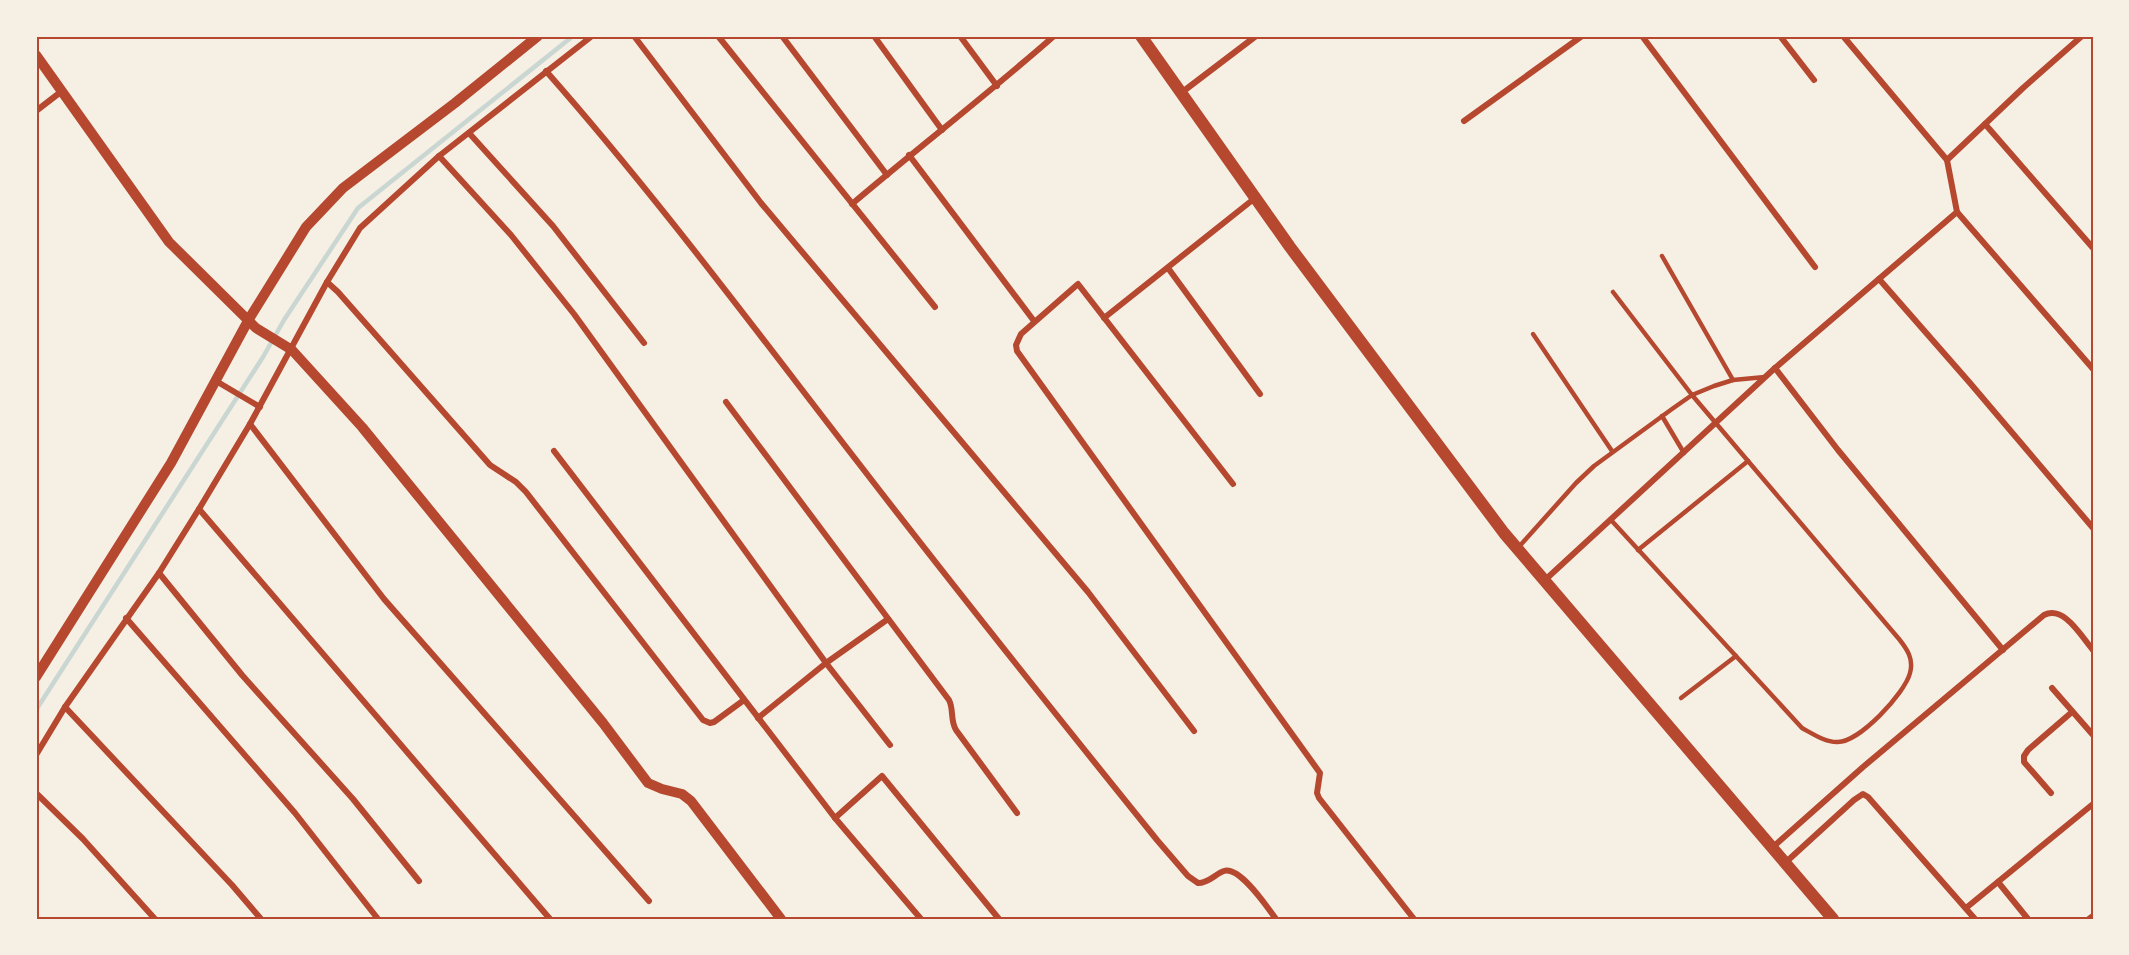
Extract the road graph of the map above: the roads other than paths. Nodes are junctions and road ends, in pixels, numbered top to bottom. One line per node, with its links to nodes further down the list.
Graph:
1 (538, 36): 43 (street)
2 (592, 36): 17 (street)
3 (634, 36): 85 (street)
4 (718, 36): 32 (street)
5 (782, 36): 30 (street)
6 (874, 36): 25 (street)
7 (960, 36): 19 (street)
8 (1054, 36): 19 (street)
9 (1141, 36): 21 (main road)
10 (1256, 36): 21 (street)
11 (1582, 36): 23 (street)
12 (1642, 36): 37 (street)
13 (1780, 36): 18 (street)
14 (1843, 36): 29 (street)
15 (2077, 37): 24 (street)
16 (36, 56): 20 (street)
17 (546, 71): 26 (street); 108 (street)
18 (1814, 80)
19 (997, 86): 25 (street)
20 (62, 91): 22 (street); 43 (street)
21 (1181, 93): 31 (main road)
22 (36, 111)
23 (1464, 121)
24 (1985, 124): 29 (street); 34 (street)
25 (942, 130): 27 (street)
26 (469, 132): 28 (street); 46 (street)
27 (909, 155): 30 (street); 44 (street)
28 (439, 156): 39 (street); 77 (street)
29 (1947, 160): 33 (street)
30 (887, 175): 32 (street)
31 (1256, 198): 36 (street); 68 (main road)
32 (852, 204): 41 (street)
33 (1958, 212): 38 (street); 49 (street)
34 (2093, 248)
35 (1662, 256): 51 (lane)
36 (1168, 267): 42 (street); 53 (street)
37 (1815, 267)
38 (1879, 279): 48 (street); 67 (street)
39 (327, 282): 47 (street); 81 (street)
40 (1613, 292): 54 (lane)
41 (935, 307)
42 (1104, 318): 44 (street); 64 (street)
43 (249, 319): 47 (street); 52 (street)
44 (1034, 321): 109 (street)
45 (1533, 334): 61 (lane)
46 (644, 343)
47 (292, 350): 56 (street); 105 (street)
48 (1775, 368): 50 (street); 74 (street)
49 (2093, 369)
50 (1767, 377): 51 (lane); 59 (street)
51 (1733, 380): 54 (lane)
52 (216, 381): 56 (street); 78 (street)
53 (1260, 394)
54 (1692, 396): 57 (lane); 59 (lane)
55 (726, 402): 73 (street)
56 (260, 407): 58 (street)
57 (1662, 416): 61 (lane); 62 (lane)
58 (250, 424): 65 (street); 98 (street)
59 (1716, 424): 62 (street); 63 (lane)
60 (554, 451): 81 (street)
61 (1612, 451): 68 (lane)
62 (1684, 453): 66 (street)
63 (1748, 461): 69 (lane); 76 (lane)
64 (1233, 484)
65 (199, 509): 70 (street); 104 (street)
66 (1611, 520): 69 (lane); 71 (street)
67 (2093, 528)
68 (1517, 549): 71 (main road)
69 (1638, 550): 76 (lane)
70 (159, 573): 72 (street); 96 (street)
71 (1545, 581): 94 (main road)
72 (126, 618): 82 (street); 103 (street)
73 (888, 619): 77 (street); 92 (street)
74 (2003, 650): 75 (street); 94 (street)
75 (2093, 650)
76 (1736, 656): 80 (lane)
77 (826, 663): 84 (street); 87 (street)
78 (36, 677)
79 (2052, 688): 83 (street)
80 (1681, 698)
81 (744, 700): 84 (street)
82 (65, 707): 88 (street); 102 (street)
83 (2072, 712): 86 (street); 90 (street)
84 (758, 718): 93 (street)
85 (1194, 731)
86 (2093, 735)
87 (890, 745)
88 (36, 755)
89 (36, 793): 101 (street)
90 (2051, 793)
91 (2093, 804): 97 (street)
92 (1017, 813)
93 (835, 818): 106 (street); 107 (street)
94 (1772, 848): 95 (main road)
95 (1785, 862): 99 (street); 110 (main road)
96 (419, 881)
97 (1998, 882): 99 (street); 112 (street)
98 (648, 901)
99 (1966, 908): 111 (street)
100 (2093, 916): 113 (street)
101 (155, 919)
102 (261, 919)
103 (378, 919)
104 (550, 919)
105 (781, 919)
106 (921, 919)
107 (999, 919)
108 (1276, 919)
109 (1414, 919)
110 (1833, 919)
111 (1975, 919)
112 (2028, 919)
113 (2089, 919)

